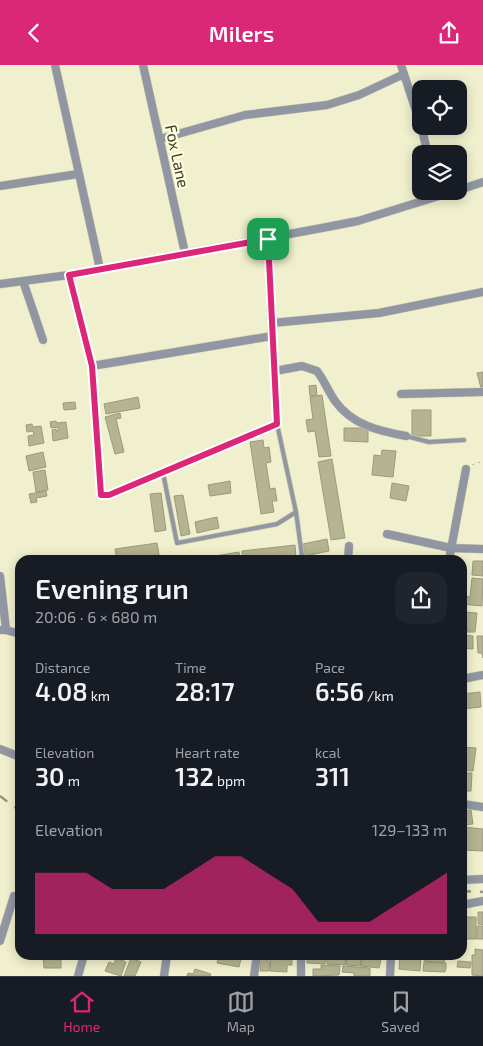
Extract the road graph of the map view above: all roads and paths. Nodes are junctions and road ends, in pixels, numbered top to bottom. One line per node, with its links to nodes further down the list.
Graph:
1 (55, 65): 7 (street)
2 (143, 65): 6 (street, Fox Lane)
3 (401, 65): 4 (street)
4 (404, 74): 5 (street); 6 (street)
5 (412, 98)
6 (160, 139): 13 (street, Fox Lane)
7 (78, 174): 9 (street); 14 (street)
8 (483, 182): 10 (street)
9 (0, 186)
10 (467, 188)
11 (419, 200): 12 (street)
12 (268, 239): 13 (street); 19 (street)
13 (185, 253): 14 (street)
14 (100, 269): 15 (street)
15 (69, 275): 16 (street); 22 (street)
16 (24, 281): 17 (street); 21 (street)
17 (0, 284)
18 (483, 293): 19 (street)
19 (272, 323): 20 (street)
20 (272, 336): 22 (street); 23 (street)
21 (43, 340)
22 (92, 366): 31 (lane)
23 (275, 371): 26 (lane); 27 (street)
24 (483, 392): 25 (street)
25 (401, 394)
26 (277, 424): 31 (lane); 32 (lane)
27 (406, 436): 28 (lane)
28 (464, 440)
29 (483, 461): 30 (path)
30 (466, 469): 35 (street)
31 (163, 473): 32 (lane)
32 (296, 511): 37 (lane)
33 (387, 534): 35 (street)
34 (349, 546): 38 (street)
35 (450, 549): 36 (street); 39 (street)
36 (483, 549)
37 (302, 555)
38 (348, 555)
39 (449, 555)
40 (0, 576): 41 (street)
41 (3, 630)
42 (483, 675): 43 (street)
43 (467, 678)
44 (0, 749): 45 (street)
45 (15, 755)
46 (467, 805): 47 (street)
47 (483, 807)
48 (467, 879): 49 (street)
49 (483, 879)
50 (14, 896): 53 (street)
51 (483, 901): 52 (street)
52 (467, 904)
53 (0, 941)
54 (83, 960): 59 (street)
55 (167, 960): 60 (street)
56 (256, 960): 61 (street)
57 (302, 960): 62 (street)
58 (391, 960): 63 (street)
59 (78, 976)
60 (164, 976)
61 (254, 976)
62 (300, 976)
63 (390, 976)

